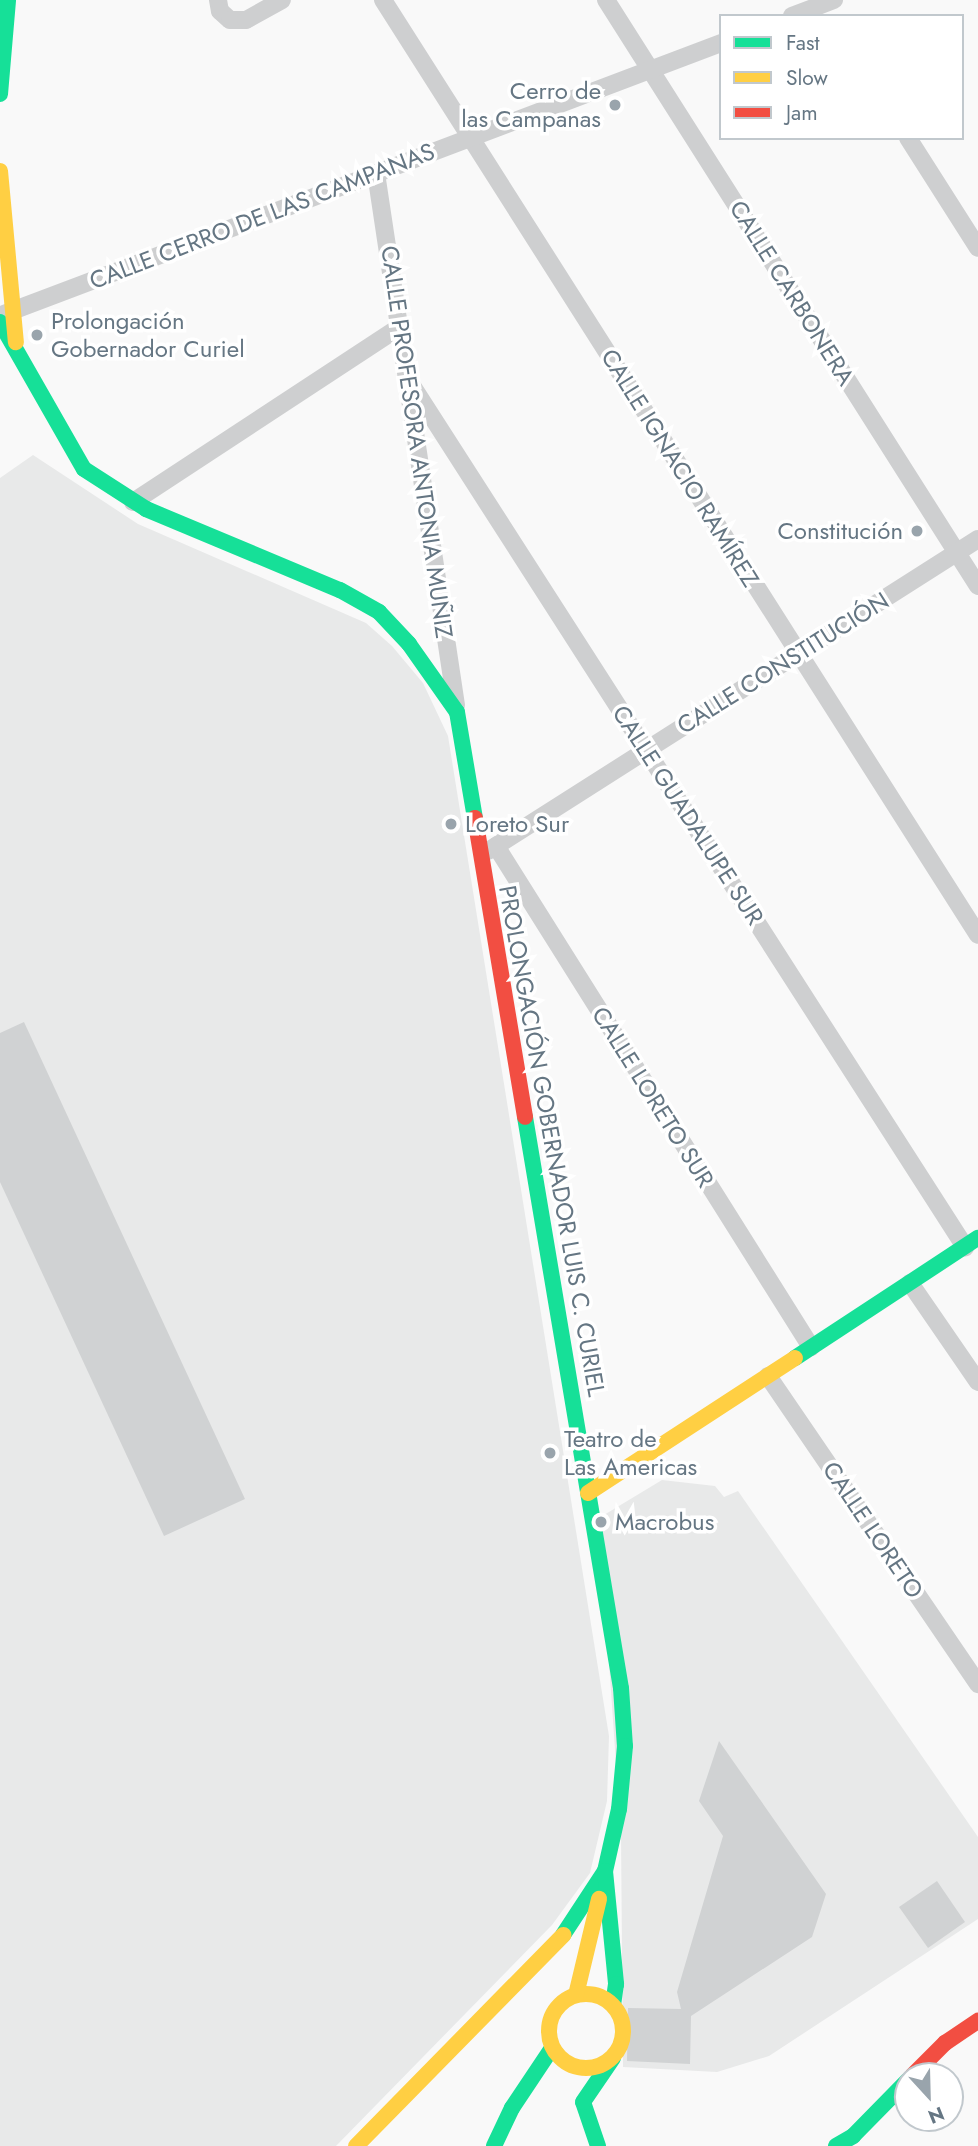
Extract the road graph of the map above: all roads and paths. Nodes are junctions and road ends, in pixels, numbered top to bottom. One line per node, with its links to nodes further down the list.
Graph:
1 (8, 0): 10 (main road)
2 (282, 0): 5 (street)
3 (383, 0): 11 (street, CALLE IGNACIO RAMÍREZ)
4 (607, 0): 9 (street, CALLE CARBONERA)
5 (219, 5)
6 (827, 5): 7 (street)
7 (798, 14)
8 (719, 44): 9 (street, CALLE CERRO DE LAS CAMPANAS)
9 (651, 69): 11 (street, CALLE CERRO DE LAS CAMPANAS); 21 (street, CALLE CARBONERA)
10 (0, 94)
11 (470, 138): 14 (street, CALLE CERRO DE LAS CAMPANAS); 23 (street, CALLE IGNACIO RAMÍREZ)
12 (909, 140): 15 (street)
13 (0, 171): 16 (main road, PROLONGACIÓN GOBERNADOR LUIS C. CURIEL)
14 (376, 173): 16 (street, CALLE CERRO DE LAS CAMPANAS); 17 (street, CALLE PROFESORA ANTONIA MUÑIZ)
15 (978, 248)
16 (4, 316): 19 (main road, PROLONGACIÓN GOBERNADOR LUIS C. CURIEL)
17 (402, 326): 18 (street, CALLE PROFESORA ANTONIA MUÑIZ); 19 (street)
18 (411, 384): 24 (street, CALLE PROFESORA ANTONIA MUÑIZ); 25 (street, CALLE GUADALUPE SUR)
19 (133, 502): 24 (main road, PROLONGACIÓN GOBERNADOR LUIS C. CURIEL)
20 (978, 539): 21 (street, CALLE CONSTITUCIÓN)
21 (957, 552): 22 (street, CALLE CARBONERA); 23 (street, CALLE CONSTITUCIÓN)
22 (978, 586)
23 (798, 653): 25 (street, CALLE CONSTITUCIÓN); 27 (street, CALLE IGNACIO RAMÍREZ)
24 (457, 712): 26 (main road, PROLONGACIÓN GOBERNADOR LUIS C. CURIEL)
25 (646, 750): 26 (street, CALLE CONSTITUCIÓN); 28 (street, CALLE GUADALUPE SUR)
26 (488, 851): 30 (street, CALLE LORETO SUR); 33 (main road, PROLONGACIÓN GOBERNADOR LUIS C. CURIEL)
27 (978, 935)
28 (972, 1242): 29 (main road)
29 (910, 1283): 30 (main road); 32 (street)
30 (811, 1347): 31 (main road)
31 (768, 1376): 33 (main road); 34 (street, CALLE LORETO)
32 (978, 1382)
33 (588, 1493): 35 (main road, PROLONGACIÓN GOBERNADOR LUIS C. CURIEL)
34 (978, 1684)
35 (605, 1871): 36 (main road); 37 (main road); 43 (main road, PROLONGACIÓN GOBERNADOR LUIS C. CURIEL)
36 (576, 1995): 37 (main road); 39 (main road)
37 (613, 2005): 40 (main road)
38 (978, 2021): 41 (main road)
39 (552, 2048): 40 (main road); 44 (main road)
40 (614, 2056): 45 (main road)
41 (926, 2062)
42 (894, 2094): 46 (main road)
43 (356, 2146)
44 (494, 2146)
45 (598, 2146)
46 (836, 2146)

